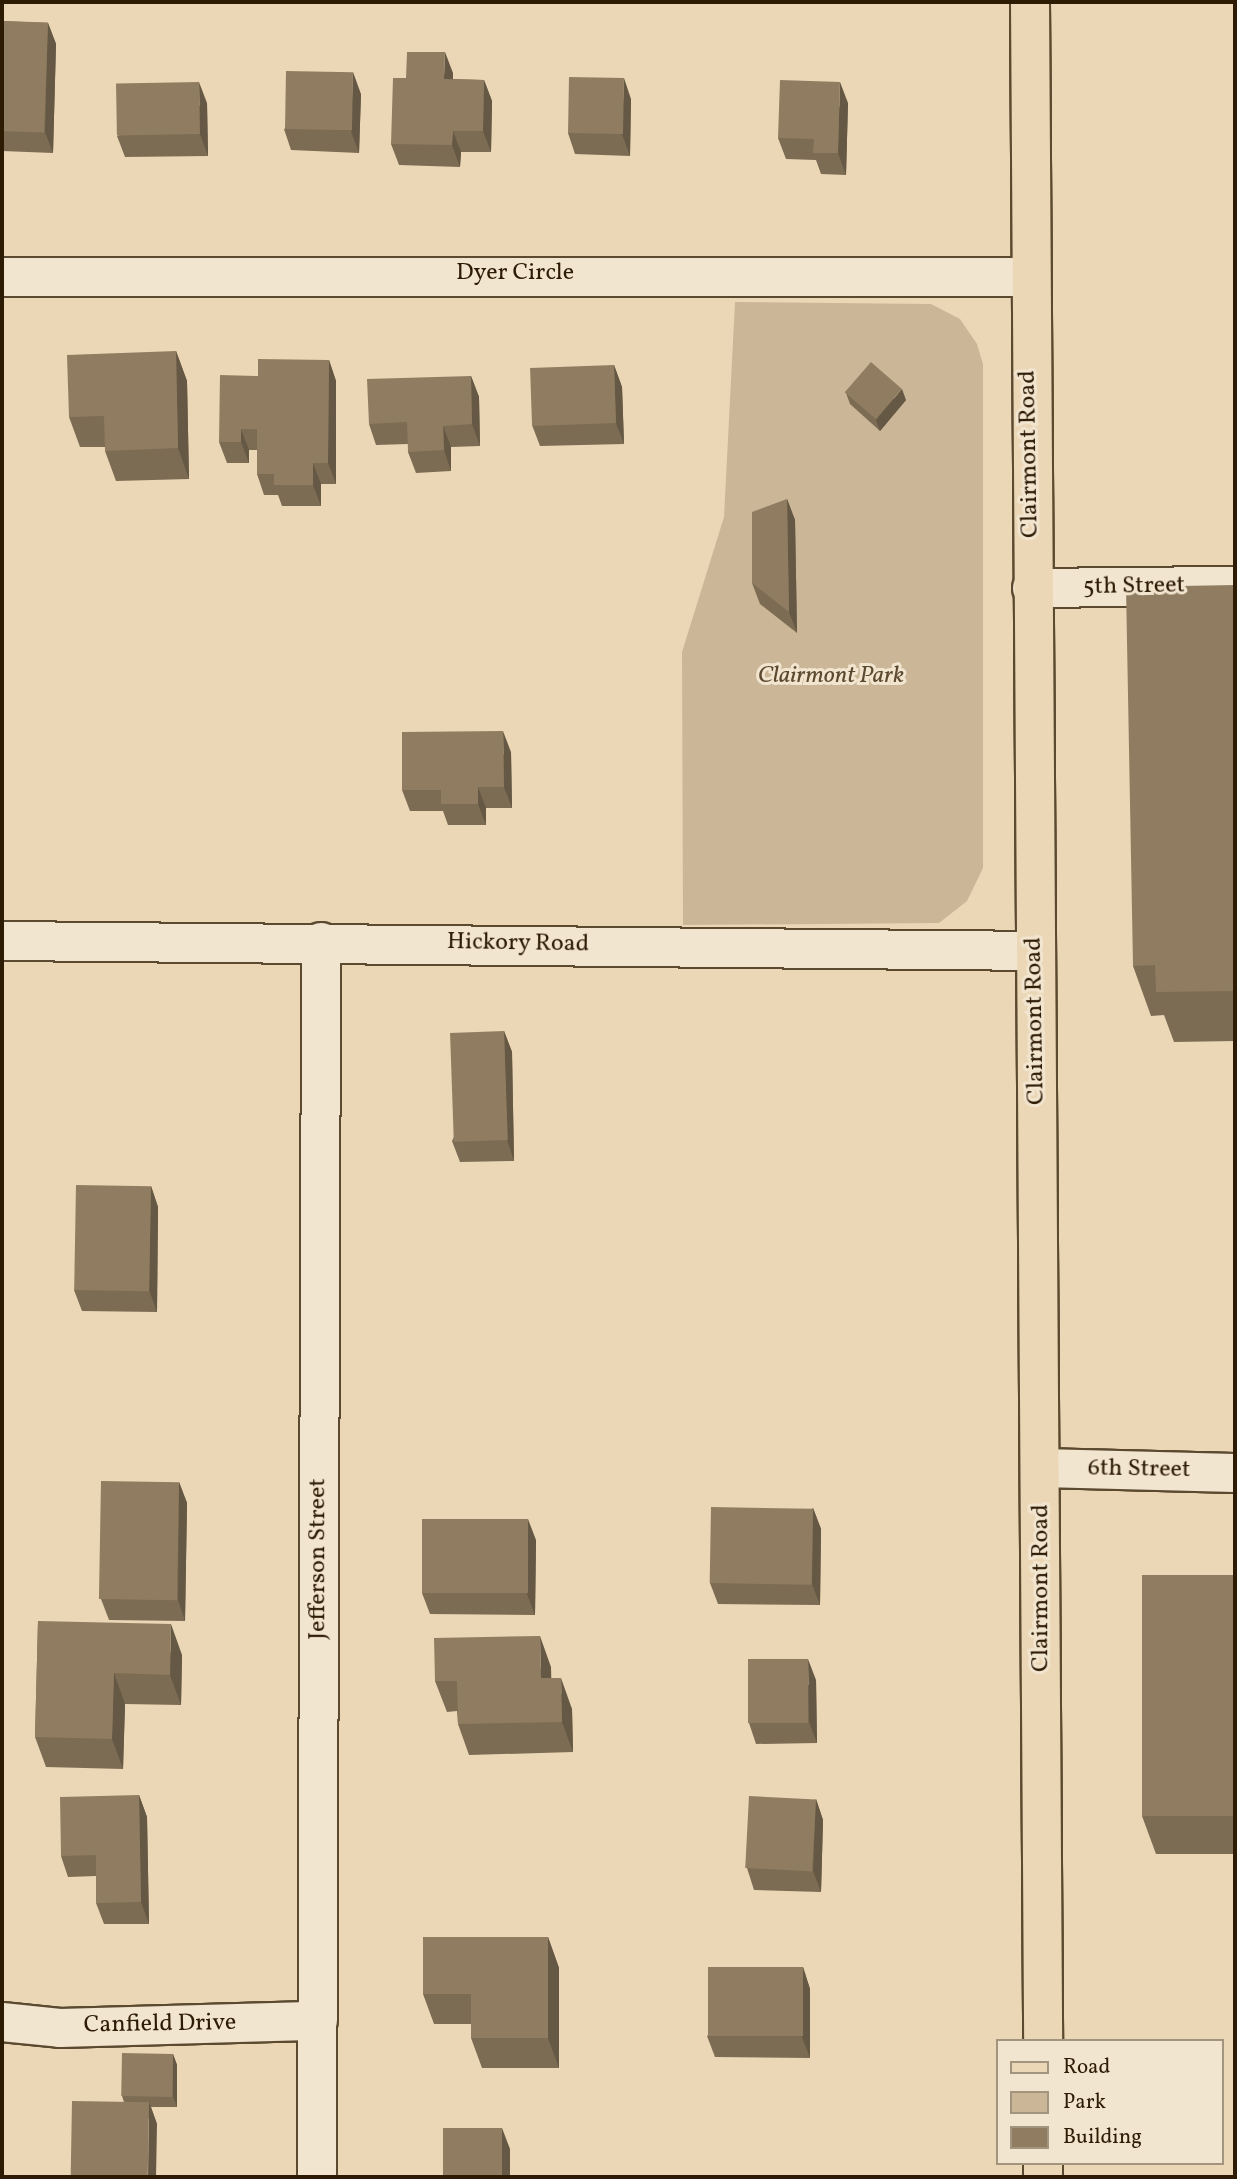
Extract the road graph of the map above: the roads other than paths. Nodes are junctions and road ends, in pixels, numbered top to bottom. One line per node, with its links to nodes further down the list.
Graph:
1 (1030, 2): 3 (main road, Clairmont Road)
2 (2, 277): 3 (street, Dyer Circle)
3 (1028, 277): 5 (main road, Clairmont Road)
4 (1235, 586): 5 (street, 5th Street)
5 (1032, 588): 8 (main road, Clairmont Road)
6 (2, 941): 7 (street, Hickory Road)
7 (321, 942): 8 (street, Hickory Road); 11 (street, Jefferson Street)
8 (1035, 951): 9 (main road, Clairmont Road)
9 (1042, 1468): 10 (street, 6th Street); 13 (main road, Clairmont Road)
10 (1235, 1473)
11 (318, 2021): 12 (street, Canfield Drive); 14 (street, Jefferson Street)
12 (2, 2022)
13 (1043, 2039)
14 (317, 2177)

